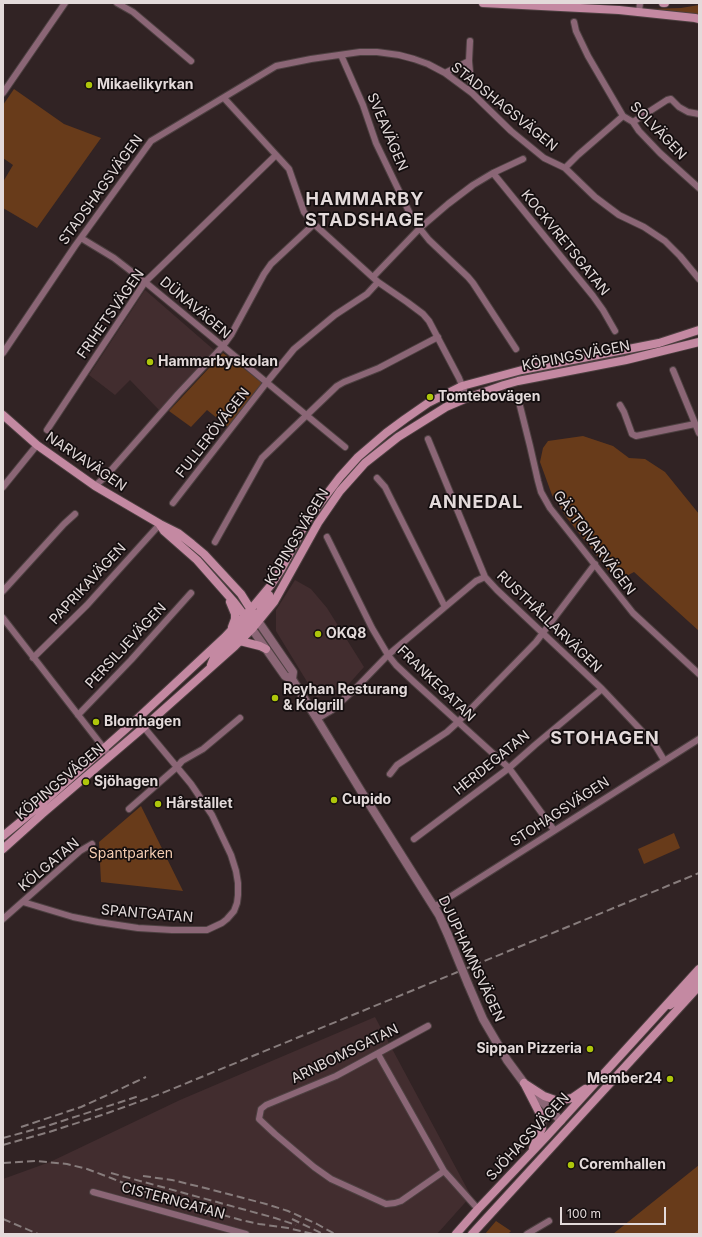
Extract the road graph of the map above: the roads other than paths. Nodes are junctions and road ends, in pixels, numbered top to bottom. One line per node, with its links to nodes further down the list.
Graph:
1 (65, 3): 13 (street)
2 (118, 3): 10 (street)
3 (483, 3): 5 (main road)
4 (640, 3): 5 (street)
5 (639, 12): 6 (main road)
6 (699, 19)
7 (574, 22): 17 (street, SOLVÄGEN)
8 (470, 41): 11 (street)
9 (341, 55): 12 (street, STADSHAGSVÄGEN); 15 (street, STADSHAGSVÄGEN); 25 (street, SVEAVÄGEN)
10 (191, 61)
11 (469, 61): 12 (street); 14 (street)
12 (445, 73): 14 (street, STADSHAGSVÄGEN)
13 (3, 93)
14 (472, 93): 21 (street, STADSHAGSVÄGEN)
15 (224, 98): 19 (street); 26 (street, STADSHAGSVÄGEN)
16 (699, 114): 18 (street)
17 (623, 116): 18 (street, SOLVÄGEN); 21 (street)
18 (633, 122): 23 (street, SOLVÄGEN)
19 (276, 155): 24 (street); 29 (street, FRIHETSVÄGEN)
20 (523, 159): 22 (street)
21 (565, 168): 28 (street, STADSHAGSVÄGEN)
22 (493, 174): 25 (street); 31 (street, KOCKVRETSGATAN)
23 (699, 188)
24 (314, 224): 27 (street); 35 (street)
25 (420, 228): 27 (street); 36 (street, SVEAVÄGEN)
26 (81, 238): 29 (street, DÜNAVÄGEN); 37 (street, STADSHAGSVÄGEN)
27 (373, 277): 30 (street)
28 (699, 279)
29 (145, 282): 35 (street, DÜNAVÄGEN); 47 (street, FRIHETSVÄGEN)
30 (378, 282): 33 (street); 39 (street, FULLERÖVÄGEN)
31 (615, 330)
32 (699, 330): 40 (main road, KÖPINGSVÄGEN)
33 (438, 337): 40 (street); 45 (street)
34 (699, 342): 41 (main road, KÖPINGSVÄGEN)
35 (223, 346): 39 (street, DÜNAVÄGEN); 54 (street)
36 (516, 349)
37 (3, 353)
38 (673, 370): 46 (street)
39 (267, 382): 45 (street, DÜNAVÄGEN); 55 (street, FULLERÖVÄGEN)
40 (462, 386): 41 (street); 61 (main road, KÖPINGSVÄGEN)
41 (467, 398): 69 (main road, KÖPINGSVÄGEN)
42 (518, 398): 60 (street, GÄSTGIVARVÄGEN)
43 (620, 405): 46 (street)
44 (3, 415): 50 (main road, NARVAVÄGEN)
45 (306, 415): 51 (street, DÜNAVÄGEN); 59 (street)
46 (695, 424): 48 (street)
47 (47, 430)
48 (699, 433)
49 (428, 439): 62 (street, RUSTHÅLLARVÄGEN)
50 (37, 445): 53 (street); 54 (main road, NARVAVÄGEN)
51 (344, 447)
52 (377, 478): 66 (street)
53 (3, 486)
54 (95, 486): 57 (main road, NARVAVÄGEN)
55 (173, 503)
56 (75, 514): 63 (street)
57 (160, 524): 65 (main road, NARVAVÄGEN); 67 (main road, NARVAVÄGEN); 75 (street, PAPRIKAVÄGEN)
58 (327, 537): 74 (street, FRANKEGATAN)
59 (215, 542)
60 (596, 564): 71 (street); 77 (street, GÄSTGIVARVÄGEN)
61 (282, 568): 67 (main road, KÖPINGSVÄGEN); 69 (main road)
62 (485, 577): 66 (street); 71 (street, RUSTHÅLLARVÄGEN)
63 (3, 591)
64 (191, 593): 80 (street, PERSILJEVÄGEN)
65 (227, 594): 69 (main road, NARVAVÄGEN); 70 (main road)
66 (445, 607): 74 (street)
67 (251, 609): 69 (main road, NARVAVÄGEN)
68 (3, 618): 75 (street)
69 (252, 621): 70 (main road, KÖPINGSVÄGEN); 72 (main road, KÖPINGSVÄGEN); 73 (street, DJUPHAMNSVÄGEN); 76 (main road); 78 (street, DJUPHAMNSVÄGEN)
70 (230, 630): 82 (main road, KÖPINGSVÄGEN)
71 (543, 634): 79 (street, RUSTHÅLLARVÄGEN); 84 (street)
72 (240, 641): 73 (main road); 76 (main road, KÖPINGSVÄGEN)
73 (266, 649): 78 (street, DJUPHAMNSVÄGEN)
74 (388, 655): 83 (street); 84 (street, FRANKEGATAN)
75 (33, 658): 80 (street)
76 (210, 668): 85 (main road, KÖPINGSVÄGEN)
77 (699, 674)
78 (292, 679): 83 (street, DJUPHAMNSVÄGEN)
79 (602, 689): 89 (street, RUSTHÅLLARVÄGEN); 91 (street, HERDEGATAN)
80 (78, 716): 87 (street)
81 (240, 718): 90 (street)
82 (137, 719): 85 (street, SPANTGATAN); 87 (main road, KÖPINGSVÄGEN)
83 (318, 719): 100 (street, DJUPHAMNSVÄGEN)
84 (458, 722): 91 (street, FRANKEGATAN); 92 (street)
85 (144, 728): 88 (main road, KÖPINGSVÄGEN); 90 (street, SPANTGATAN)
86 (699, 738): 89 (street, STOHAGSVÄGEN)
87 (103, 748): 88 (street); 95 (main road, KÖPINGSVÄGEN)
88 (110, 756): 98 (main road, KÖPINGSVÄGEN)
89 (664, 760): 94 (street, STOHAGSVÄGEN)
90 (177, 767): 93 (street); 99 (street, SPANTGATAN)
91 (509, 768): 94 (street, FRANKEGATAN); 96 (street, HERDEGATAN)
92 (390, 774)
93 (129, 809)
94 (554, 830): 100 (street, STOHAGSVÄGEN)
95 (3, 836)
96 (414, 838)
97 (92, 844): 99 (street, KÖLGATAN)
98 (3, 849)
99 (23, 902): 101 (street, KÖLGATAN)
100 (434, 907): 109 (street, DJUPHAMNSVÄGEN, bridge)
101 (3, 919)
102 (699, 969): 105 (main road, SJÖHAGSVÄGEN)
103 (699, 979): 105 (main road)
104 (699, 986): 111 (main road, SJÖHAGSVÄGEN)
105 (659, 1012): 108 (main road, SJÖHAGSVÄGEN)
106 (428, 1026): 107 (street, ARNBOMSGATAN)
107 (378, 1054): 113 (street); 113 (street, ARNBOMSGATAN)
108 (598, 1080): 109 (main road); 110 (main road, SJÖHAGSVÄGEN)
109 (524, 1083): 110 (street, DJUPHAMNSVÄGEN); 112 (main road)
110 (561, 1121): 111 (main road); 112 (main road, SJÖHAGSVÄGEN); 114 (main road)
111 (569, 1128): 114 (main road, SJÖHAGSVÄGEN)
112 (531, 1153): 116 (main road, SJÖHAGSVÄGEN)
113 (444, 1171): 116 (street)
114 (518, 1183): 117 (main road, SJÖHAGSVÄGEN)
115 (93, 1192): 119 (street, CISTERNGATAN)
116 (478, 1209): 117 (main road); 120 (main road, SJÖHAGSVÄGEN)
117 (486, 1218): 121 (main road, SJÖHAGSVÄGEN)
118 (549, 1221): 122 (street)
119 (246, 1234)
120 (456, 1234)
121 (472, 1234)
122 (527, 1234)

